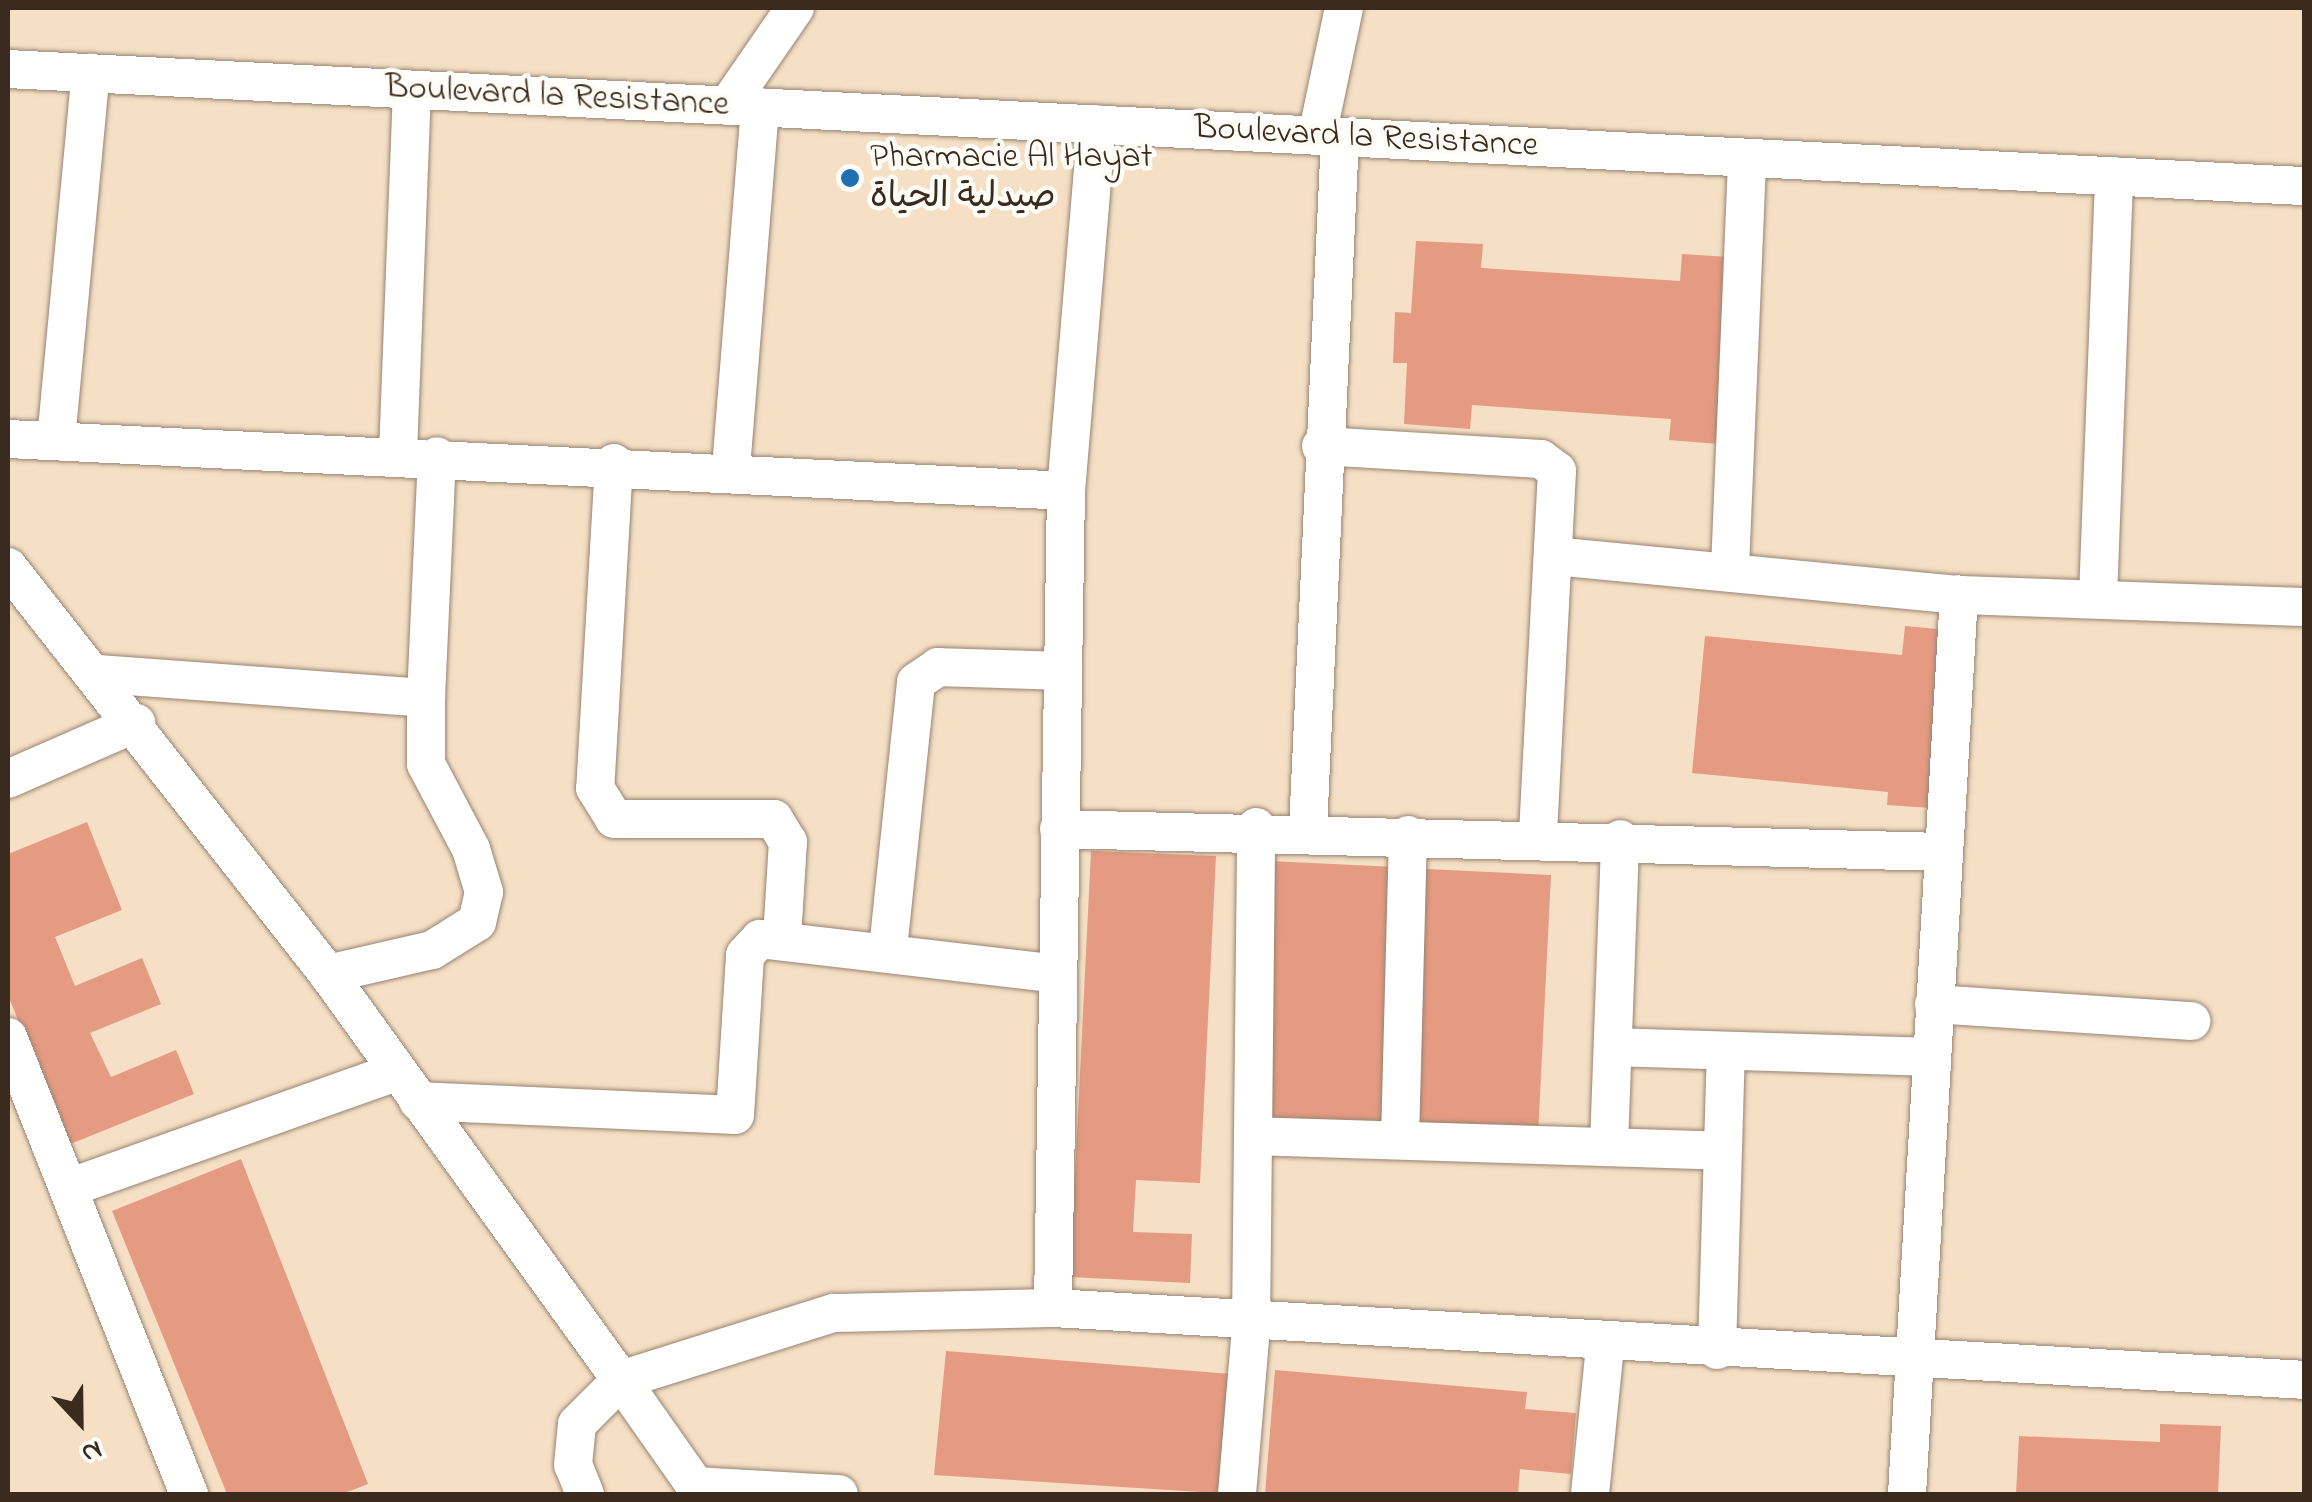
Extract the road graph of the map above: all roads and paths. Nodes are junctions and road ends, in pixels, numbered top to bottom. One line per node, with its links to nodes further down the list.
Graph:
1 (795, 8): 6 (street)
2 (1344, 8): 8 (street)
3 (8, 69): 4 (street, Boulevard la Resistance)
4 (91, 73): 5 (street, Boulevard la Resistance); 13 (street)
5 (412, 90): 6 (street, Boulevard la Resistance); 15 (street)
6 (744, 106): 7 (street, Boulevard la Resistance); 18 (street)
7 (1097, 124): 8 (street, Boulevard la Resistance); 19 (street)
8 (1329, 136): 9 (street, Boulevard la Resistance); 14 (street)
9 (1747, 158): 10 (street, Boulevard la Resistance); 22 (street)
10 (2114, 176): 11 (street, Boulevard la Resistance); 24 (street)
11 (2304, 186)
12 (8, 439): 13 (street)
13 (56, 440): 15 (street)
14 (1321, 446): 20 (street); 33 (street)
15 (398, 454): 16 (street)
16 (437, 456): 17 (street); 28 (street)
17 (614, 463): 18 (street); 38 (street)
18 (731, 468): 19 (street)
19 (1066, 491): 26 (street)
20 (1553, 556): 22 (street); 35 (street)
21 (8, 567): 27 (street)
22 (1730, 568): 23 (street)
23 (1959, 595): 24 (street); 37 (street)
24 (2098, 597): 25 (street)
25 (2304, 608)
26 (1063, 670): 32 (street); 39 (street)
27 (100, 674): 28 (street); 29 (street)
28 (426, 698): 40 (street)
29 (136, 722): 30 (street); 40 (street)
30 (8, 779)
31 (1256, 827): 32 (street); 33 (street); 49 (street)
32 (1059, 829): 41 (street)
33 (1308, 829): 34 (street)
34 (1408, 835): 35 (street); 50 (street)
35 (1538, 836): 36 (street)
36 (1620, 839): 37 (street); 45 (street)
37 (1943, 852): 42 (street)
38 (782, 938): 39 (street); 48 (street)
39 (888, 949): 41 (street)
40 (328, 974): 48 (street)
41 (1056, 974): 54 (street)
42 (1934, 1004): 43 (street); 47 (street)
43 (2190, 1022)
44 (8, 1037): 53 (street)
45 (1614, 1047): 46 (street); 51 (street)
46 (1726, 1055): 47 (street); 52 (street)
47 (1930, 1056): 58 (street)
48 (407, 1086): 53 (street); 59 (street)
49 (1254, 1136): 50 (street); 55 (street)
50 (1400, 1140): 51 (street)
51 (1610, 1145): 52 (street)
52 (1720, 1151): 57 (street)
53 (71, 1187): 62 (street)
54 (1054, 1308): 55 (street); 59 (street)
55 (1251, 1326): 56 (street); 65 (street)
56 (1606, 1346): 57 (street); 66 (street)
57 (1717, 1350): 58 (street)
58 (1912, 1360): 60 (street); 67 (street)
59 (621, 1380): 61 (street); 63 (street)
60 (2304, 1380)
61 (698, 1490): 64 (street)
62 (189, 1494)
63 (585, 1494)
64 (839, 1494)
65 (1237, 1494)
66 (1590, 1494)
67 (1907, 1494)

